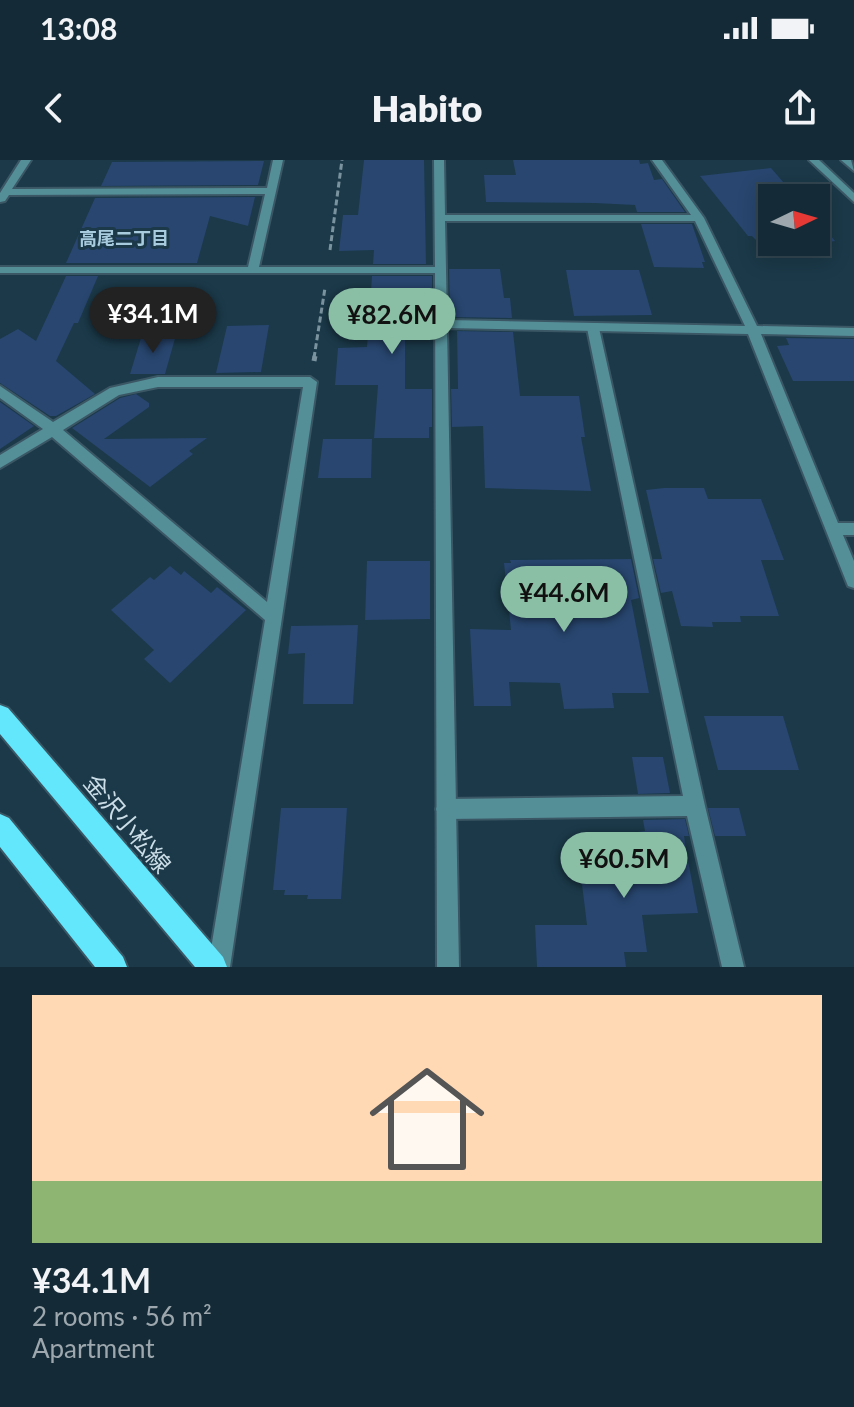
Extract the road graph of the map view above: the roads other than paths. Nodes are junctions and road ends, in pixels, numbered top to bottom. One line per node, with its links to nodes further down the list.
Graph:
1 (26, 160): 9 (street)
2 (278, 160): 8 (street)
3 (439, 160): 11 (street)
4 (657, 160): 12 (street)
5 (814, 160): 10 (street)
6 (846, 160): 7 (street)
7 (854, 168)
8 (270, 191): 9 (street); 13 (street)
9 (3, 196)
10 (854, 199)
11 (439, 218): 12 (street); 15 (street)
12 (699, 218): 18 (street)
13 (253, 269): 14 (street); 15 (street)
14 (0, 270)
15 (440, 270): 16 (street)
16 (441, 324): 17 (street); 29 (street)
17 (593, 328): 18 (street); 28 (street)
18 (752, 328): 19 (street); 23 (street)
19 (854, 332)
20 (0, 391): 21 (street)
21 (51, 428): 22 (street); 26 (street); 26 (street)
22 (0, 462)
23 (833, 529): 24 (street); 25 (street)
24 (854, 529)
25 (854, 581)
26 (272, 616): 32 (street)
27 (0, 716): 32 (main road, 金沢小松線)
28 (695, 806): 29 (street); 34 (street)
29 (446, 809): 33 (street)
30 (0, 827): 31 (main road)
31 (113, 967)
32 (216, 967)
33 (448, 967)
34 (733, 967)

